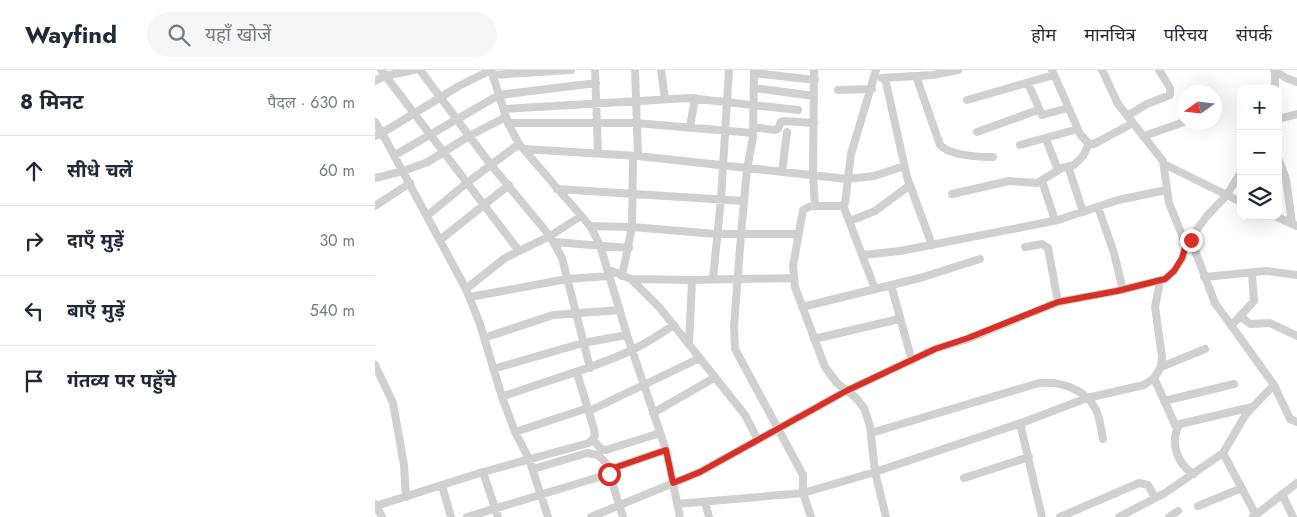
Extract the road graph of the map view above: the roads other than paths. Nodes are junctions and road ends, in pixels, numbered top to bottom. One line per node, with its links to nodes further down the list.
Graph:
1 (414, 70): 16 (street)
2 (421, 70): 34 (street)
3 (571, 70): 14 (street)
4 (595, 70): 24 (street)
5 (635, 70): 37 (street)
6 (661, 70): 36 (street)
7 (729, 70): 39 (street)
8 (814, 70): 21 (street)
9 (958, 70): 19 (street)
10 (1102, 70): 48 (street)
11 (1159, 70): 48 (street)
12 (754, 71): 18 (street); 27 (street)
13 (1274, 71): 23 (street); 26 (street)
14 (491, 72): 32 (street); 34 (street)
15 (1053, 72): 25 (street); 43 (street)
16 (383, 73): 22 (street); 46 (street)
17 (875, 74): 20 (street); 28 (street)
18 (785, 76): 21 (street); 30 (street)
19 (916, 76): 20 (street); 77 (street)
20 (885, 78): 81 (street)
21 (815, 80): 33 (street)
22 (375, 81)
23 (1297, 82)
24 (596, 83): 32 (street); 40 (street)
25 (1028, 83): 38 (street); 45 (street)
26 (1275, 85)
27 (754, 88): 30 (street); 41 (street)
28 (872, 89): 29 (street); 91 (street)
29 (838, 90)
30 (783, 92): 31 (street)
31 (800, 94): 33 (street); 44 (street)
32 (499, 95): 42 (street); 49 (street)
33 (814, 96): 56 (street)
34 (442, 97): 46 (street); 49 (street)
35 (695, 98): 36 (street); 39 (street); 59 (street)
36 (665, 99): 37 (street)
37 (636, 100): 40 (street); 55 (street)
38 (967, 100)
39 (726, 101): 41 (street); 61 (street)
40 (597, 102): 42 (street); 53 (street)
41 (754, 104): 44 (street); 62 (street)
42 (504, 108): 51 (street)
43 (1069, 108): 45 (street); 60 (street)
44 (798, 110): 54 (street)
45 (1038, 110): 64 (street)
46 (415, 114): 65 (street); 66 (street)
47 (1297, 114): 50 (street)
48 (1127, 116): 57 (street)
49 (457, 117): 66 (street); 67 (street)
50 (1282, 118)
51 (507, 120): 53 (street); 67 (street); 72 (street)
52 (375, 122): 65 (street)
53 (598, 122): 55 (street); 74 (street)
54 (796, 122): 56 (street); 62 (street)
55 (635, 123): 59 (street); 76 (street)
56 (814, 123): 88 (street)
57 (1133, 123): 68 (street); 70 (street)
58 (1177, 125): 68 (street)
59 (690, 127): 61 (street)
60 (1078, 129): 69 (street); 70 (street)
61 (725, 130): 62 (street); 80 (street)
62 (753, 130): 84 (street)
63 (787, 132): 87 (street)
64 (977, 132)
65 (379, 134): 75 (street)
66 (431, 134): 73 (street); 75 (street)
67 (469, 136): 73 (street); 79 (street)
68 (1144, 136): 78 (street)
69 (1047, 138): 71 (street); 85 (street)
70 (1089, 144): 82 (street)
71 (1020, 145)
72 (522, 146): 74 (street); 79 (street); 97 (street)
73 (445, 153): 86 (street); 94 (street)
74 (598, 154): 76 (street)
75 (395, 155): 86 (street)
76 (636, 156): 80 (street); 99 (street)
77 (993, 157)
78 (1164, 164): 98 (street); 101 (street)
79 (491, 165): 94 (street); 95 (street)
80 (722, 165): 84 (street); 102 (street)
81 (904, 166): 91 (street); 96 (street)
82 (1068, 166): 85 (street); 110 (street)
83 (1282, 168): 116 (street)
84 (747, 169): 87 (street); 104 (street)
85 (1058, 170): 92 (street)
86 (403, 171): 90 (street); 93 (street)
87 (782, 172): 88 (street)
88 (813, 175): 91 (street); 108 (street)
89 (1239, 175): 101 (street)
90 (375, 178)
91 (847, 178): 106 (street)
92 (1042, 181): 100 (street); 114 (street)
93 (410, 182): 107 (street); 111 (street)
94 (468, 182): 105 (street); 111 (street)
95 (509, 185): 105 (street); 122 (street)
96 (910, 185): 115 (street); 126 (street)
97 (557, 189): 99 (street); 112 (street)
98 (1166, 190): 109 (street); 124 (street)
99 (632, 193): 102 (street); 118 (street)
100 (952, 194)
101 (1226, 196): 103 (street); 124 (street)
102 (721, 199): 104 (street); 119 (street)
103 (1237, 200)
104 (744, 201): 121 (street)
105 (485, 205): 123 (street); 129 (street)
106 (843, 205): 108 (street); 115 (street)
107 (375, 206)
108 (815, 206): 120 (street)
109 (1098, 207): 110 (street); 147 (street)
110 (1083, 212): 114 (street)
111 (428, 215): 123 (street)
112 (581, 216): 117 (street); 122 (street)
113 (1282, 219): 116 (street)
114 (1055, 220): 126 (street)
115 (850, 221): 130 (street)
116 (1294, 225)
117 (590, 226): 118 (street); 125 (street)
118 (632, 227): 119 (street); 127 (street)
119 (716, 234): 121 (street); 140 (street)
120 (798, 234): 121 (street); 137 (street)
121 (741, 235): 142 (street)
122 (552, 239): 125 (street); 129 (street); 138 (street)
123 (440, 240): 145 (street)
124 (1188, 242): 136 (street); 143 (street)
125 (600, 246): 127 (street); 132 (street)
126 (932, 246): 130 (street)
127 (629, 248): 134 (street)
128 (1025, 248): 149 (street)
129 (519, 251): 145 (street)
130 (863, 256): 146 (street)
131 (980, 259): 144 (street)
132 (608, 273): 134 (street); 138 (street); 151 (street)
133 (1252, 274): 135 (street); 136 (street); 153 (street)
134 (622, 276): 139 (street)
135 (1297, 276)
136 (1204, 277): 156 (street)
137 (794, 278): 142 (street); 150 (street)
138 (567, 279): 148 (street); 152 (street)
139 (631, 279): 141 (street); 155 (street)
140 (713, 279): 141 (street); 142 (street)
141 (692, 280): 162 (street)
142 (738, 280): 186 (street)
143 (1160, 281): 147 (street); 168 (street)
144 (891, 285): 146 (street); 154 (street)
145 (466, 288): 148 (street)
146 (875, 289): 150 (street)
147 (1123, 290): 149 (street)
148 (470, 297): 159 (street)
149 (1058, 302): 166 (street)
150 (802, 308): 160 (street)
151 (620, 310): 152 (street); 157 (street)
152 (576, 312): 159 (street); 161 (street)
153 (1240, 316): 156 (street); 158 (street)
154 (899, 319): 160 (street); 166 (street)
155 (674, 325): 162 (street); 164 (street)
156 (1231, 326): 175 (street)
157 (627, 335): 161 (street); 164 (street)
158 (1297, 336)
159 (484, 338): 170 (street)
160 (814, 339): 177 (street)
161 (583, 343): 169 (street); 170 (street)
162 (689, 345): 165 (street)
163 (1205, 349): 168 (street)
164 (632, 350): 169 (street); 176 (street)
165 (700, 358): 172 (street); 176 (street)
166 (912, 361): 177 (street)
167 (375, 365): 211 (street)
168 (1161, 367): 173 (street)
169 (590, 368): 171 (street)
170 (493, 369): 178 (street)
171 (577, 373): 178 (street); 182 (street)
172 (714, 378): 183 (street); 191 (street)
173 (1154, 378): 179 (street); 180 (street)
174 (1233, 384): 180 (street)
175 (1274, 385): 181 (street); 184 (street)
176 (644, 386): 182 (street); 183 (street)
177 (846, 391): 186 (street); 190 (street)
178 (502, 397): 188 (street)
179 (1087, 398): 185 (street); 190 (street); 192 (street)
180 (1165, 401): 187 (street)
181 (1252, 407): 187 (street); 195 (street)
182 (588, 410): 188 (street); 193 (street)
183 (653, 413): 189 (street)
184 (1297, 422)
185 (1020, 423): 196 (street); 201 (street)
186 (778, 427): 191 (street); 208 (street)
187 (1177, 429): 202 (street)
188 (515, 432): 197 (street)
189 (661, 433): 193 (street); 194 (street)
190 (871, 433): 201 (street)
191 (757, 438): 204 (street)
192 (1103, 439)
193 (593, 440): 197 (street)
194 (666, 450): 200 (street); 204 (street)
195 (1223, 453): 202 (street); 207 (street)
196 (1029, 457): 203 (street); 232 (street)
197 (529, 459): 198 (street); 199 (street)
198 (533, 470): 200 (street); 210 (street)
199 (483, 472): 206 (street); 218 (street)
200 (609, 472): 210 (street); 216 (street)
201 (875, 472): 208 (street); 231 (street)
202 (1194, 474): 212 (street)
203 (964, 478)
204 (673, 483): 214 (street); 216 (street)
205 (1297, 484): 209 (street)
206 (442, 486): 211 (street); 222 (street)
207 (1241, 488): 217 (street); 220 (street)
208 (803, 492): 213 (street); 230 (street)
209 (1282, 494): 220 (street); 236 (street)
210 (541, 496): 218 (street); 225 (street)
211 (406, 497): 215 (street)
212 (1155, 498): 233 (street); 234 (street)
213 (705, 502): 214 (street); 229 (street)
214 (677, 504): 228 (street)
215 (376, 505): 221 (street)
216 (619, 506): 226 (street); 227 (street)
217 (1198, 506)
218 (495, 508): 223 (street); 224 (street)
219 (1179, 511): 235 (street)
220 (1254, 516)
221 (382, 517)
222 (451, 517)
223 (467, 517)
224 (498, 517)
225 (548, 517)
226 (591, 517)
227 (623, 517)
228 (680, 517)
229 (709, 517)
230 (811, 517)
231 (886, 517)
232 (1042, 517)
233 (1060, 517)
234 (1119, 517)
235 (1169, 517)
236 (1293, 517)

